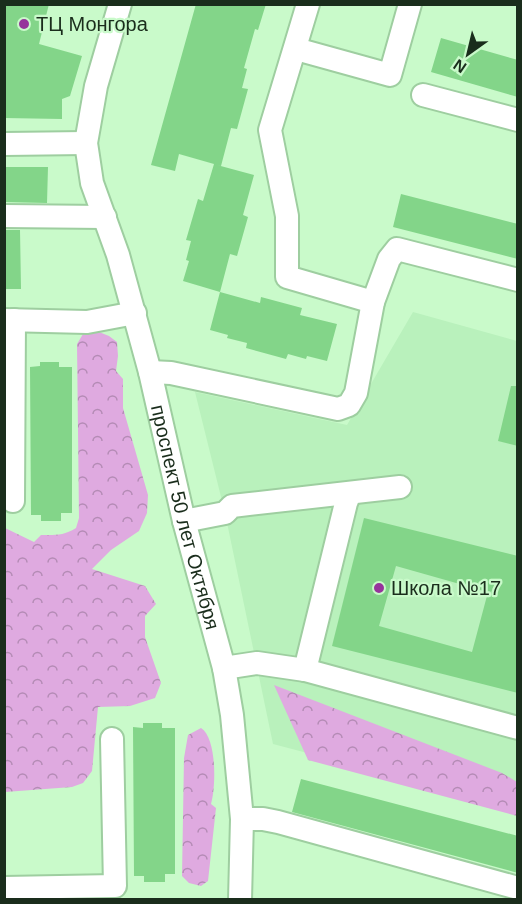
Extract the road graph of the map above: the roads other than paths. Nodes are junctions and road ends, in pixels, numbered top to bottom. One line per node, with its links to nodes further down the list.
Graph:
1 (120, 4): 7 (street, проспект 50 лет Октября)
2 (308, 4): 4 (street)
3 (410, 4): 4 (street)
4 (296, 49): 12 (street)
5 (423, 94): 6 (street)
6 (518, 120)
7 (86, 143): 8 (street); 10 (street, проспект 50 лет Октября)
8 (4, 144)
9 (4, 216): 10 (street)
10 (105, 217): 13 (street, проспект 50 лет Октября)
11 (518, 280): 12 (street)
12 (373, 302): 15 (street)
13 (135, 314): 14 (street); 15 (street, проспект 50 лет Октября)
14 (9, 320): 18 (street)
15 (150, 372): 19 (street, проспект 50 лет Октября)
16 (395, 494): 17 (street)
17 (348, 498): 19 (street); 21 (street)
18 (13, 501)
19 (184, 521): 20 (street, проспект 50 лет Октября)
20 (224, 668): 21 (street); 24 (street, проспект 50 лет Октября)
21 (305, 670): 22 (street)
22 (518, 728)
23 (112, 739): 25 (street)
24 (242, 819): 26 (street); 27 (street, проспект 50 лет Октября)
25 (4, 888)
26 (518, 888)
27 (240, 900)

